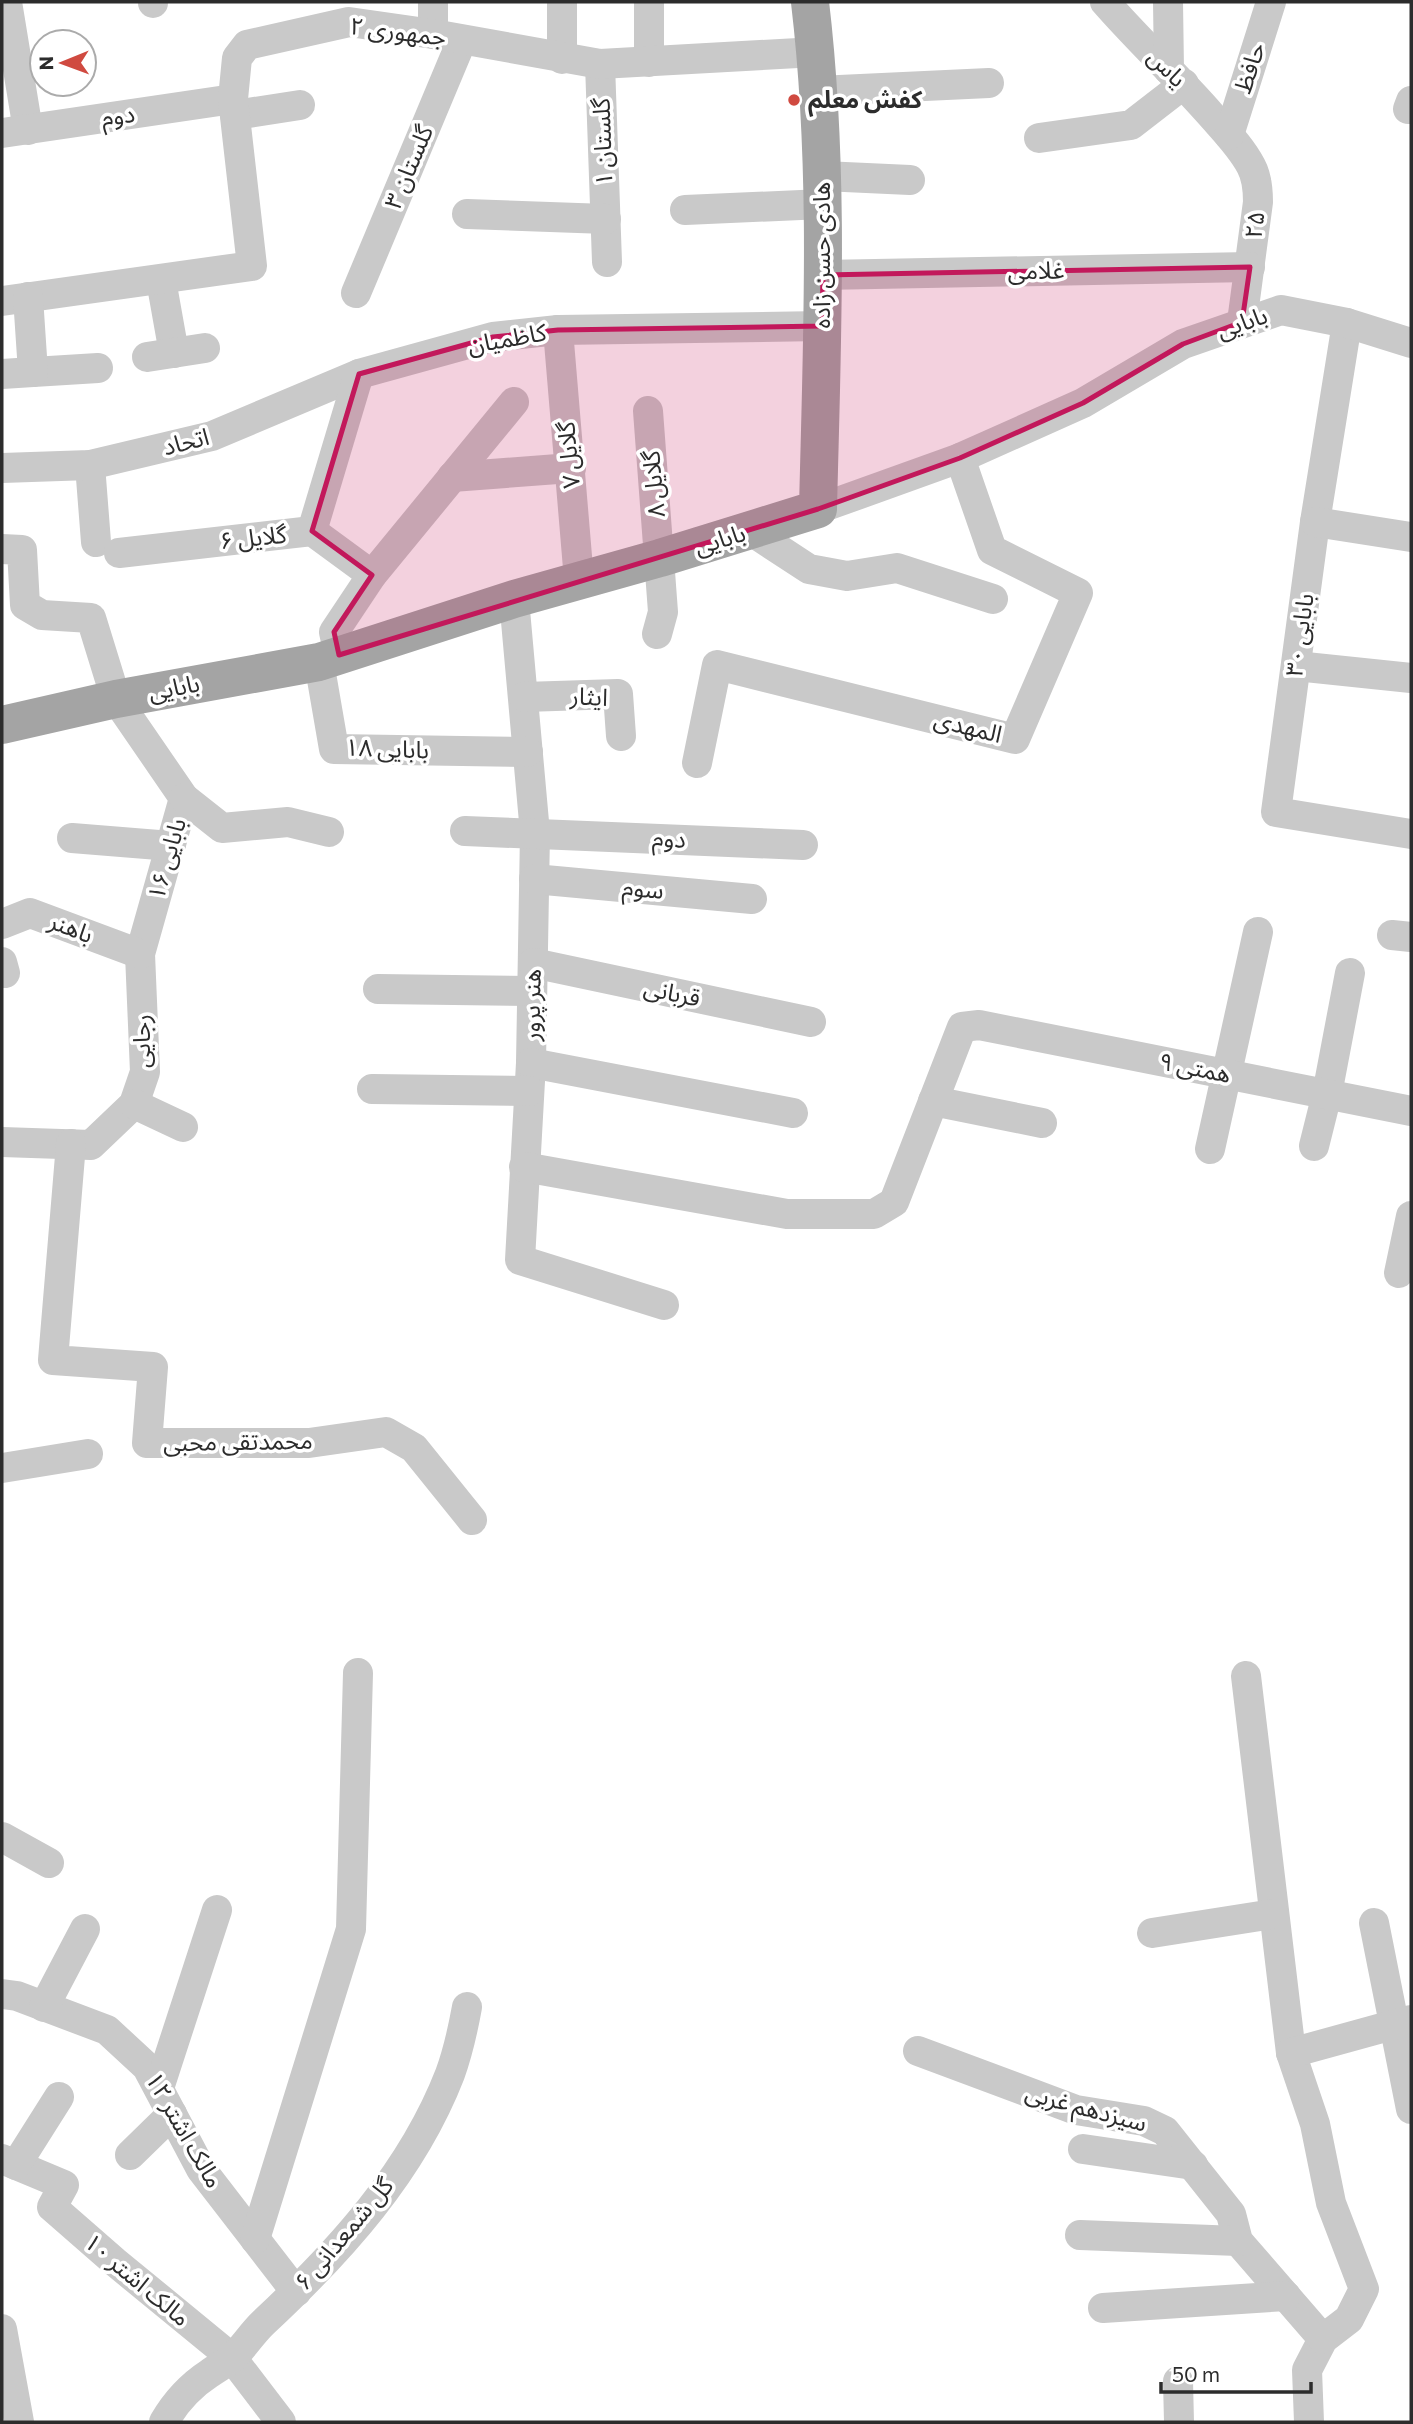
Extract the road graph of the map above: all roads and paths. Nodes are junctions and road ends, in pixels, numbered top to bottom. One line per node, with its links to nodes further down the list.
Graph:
1 (7, 2): 21 (street)
2 (433, 2): 10 (street)
3 (562, 2): 13 (street)
4 (649, 2): 14 (street)
5 (812, 2): 12 (main road, هادی حسن زاده)
6 (1105, 2): 16 (street, یاس)
7 (1168, 2): 16 (street)
8 (1271, 2): 22 (street, حافظ)
9 (348, 12): 10 (street, جمهوری ۲); 20 (street, جمهوری ۲)
10 (433, 34): 11 (street, جمهوری ۲)
11 (463, 40): 13 (street, جمهوری ۲); 33 (street, گلستان ۳)
12 (816, 52): 14 (street, جمهوری ۲); 18 (main road, هادی حسن زاده)
13 (562, 59): 15 (street, جمهوری ۲)
14 (649, 62): 15 (street, جمهوری ۲)
15 (600, 64): 28 (street, گلستان ۱)
16 (1176, 77): 22 (street, یاس); 23 (street)
17 (989, 83): 18 (street)
18 (818, 91): 25 (main road, هادی حسن زاده)
19 (300, 105): 20 (street, دوم)
20 (234, 107): 21 (street, دوم); 32 (street, جمهوری ۲)
21 (15, 131)
22 (1228, 135): 30 (street, ۲۵)
23 (1039, 138)
24 (910, 180): 25 (street)
25 (823, 190): 26 (street); 31 (main road, هادی حسن زاده)
26 (685, 210)
27 (467, 214): 28 (street, گلستان ۱)
28 (606, 219): 29 (street, گلستان ۱)
29 (607, 262)
30 (1250, 267): 31 (street, غلامی); 35 (street, ۲۵)
31 (823, 275): 37 (main road, هادی حسن زاده)
32 (161, 280): 34 (street, جمهوری ۲); 40 (street)
33 (356, 293)
34 (15, 299): 42 (street)
35 (1242, 322): 36 (street, بابایی); 47 (street, بابایی)
36 (1346, 323): 39 (street, بابایی); 53 (street, بابایی ۳۰)
37 (822, 326): 38 (street, کاظمیان); 52 (main road, هادی حسن زاده)
38 (558, 330): 44 (street, کاظمیان); 50 (street, گلایل ۷)
39 (1411, 343)
40 (205, 348)
41 (99, 368): 42 (street)
42 (33, 372): 43 (street)
43 (2, 374)
44 (359, 374): 48 (street, اتحاد); 54 (street)
45 (514, 402): 51 (street)
46 (648, 411): 58 (street, گلایل ۸)
47 (960, 458): 52 (street, بابایی); 73 (street, المهدی)
48 (90, 465): 49 (street, اتحاد); 54 (street, گلایل ۶)
49 (2, 468)
50 (571, 468): 51 (street); 60 (street, گلایل ۷)
51 (452, 478): 59 (street)
52 (818, 509): 55 (main road, بابایی)
53 (1315, 522): 56 (street); 66 (street, بابایی ۳۰)
54 (312, 531): 59 (street, گلایل ۶)
55 (751, 531): 58 (main road, بابایی); 63 (street)
56 (1411, 537)
57 (2, 548): 61 (street)
58 (660, 558): 60 (main road, بابایی); 64 (street, گلایل ۸)
59 (372, 575): 65 (street)
60 (579, 580): 62 (main road, بابایی)
61 (13, 593): 69 (street, بابایی ۱۶)
62 (514, 599): 65 (main road, بابایی); 68 (street, هنر پرور)
63 (993, 599)
64 (657, 634)
65 (329, 658): 69 (main road, بابایی); 72 (street, بابایی ۱۸)
66 (1296, 666): 67 (street); 78 (street, بابایی ۳۰)
67 (1411, 678)
68 (524, 697): 71 (street, ایثار); 72 (street, هنر پرور)
69 (116, 699): 70 (main road, بابایی); 74 (street, بابایی ۱۶)
70 (2, 725)
71 (621, 736)
72 (528, 752): 77 (street, هنر پرور)
73 (698, 763)
74 (184, 798): 76 (street); 81 (street, بابایی ۱۶)
75 (465, 831): 77 (street, دوم)
76 (329, 832)
77 (535, 833): 80 (street, دوم); 82 (street, هنر پرور)
78 (1411, 834)
79 (72, 838): 81 (street)
80 (803, 845)
81 (170, 846): 86 (street, بابایی ۱۶)
82 (534, 879): 83 (street, سوم); 88 (street, هنر پرور)
83 (752, 899)
84 (2, 924): 86 (street, باهنر)
85 (1258, 932): 91 (street)
86 (140, 954): 96 (street, رجایی)
87 (1350, 973): 94 (street)
88 (532, 977): 89 (street, قربانی); 90 (street, قربانی); 92 (street, هنر پرور)
89 (378, 989)
90 (811, 1023)
91 (1228, 1075): 94 (street, همتی ۹); 95 (street, همتی ۹); 104 (street)
92 (530, 1077): 93 (street); 98 (street); 105 (street, هنر پرور)
93 (372, 1088)
94 (1327, 1094): 97 (street, همتی ۹); 103 (street)
95 (933, 1101): 99 (street); 105 (street)
96 (134, 1104): 100 (street); 102 (street, رجایی)
97 (1411, 1111)
98 (793, 1113)
99 (1042, 1124)
100 (183, 1127)
101 (2, 1142): 102 (street, رجایی)
102 (71, 1144): 111 (street, محمدتقی محبی)
103 (1314, 1146)
104 (1210, 1149)
105 (524, 1167): 108 (street, هنر پرور)
106 (1411, 1216): 107 (street)
107 (1399, 1273)
108 (664, 1305)
109 (88, 1454): 110 (street)
110 (2, 1468)
111 (472, 1520)
112 (358, 1673): 136 (street)
113 (1246, 1676): 117 (street)
114 (2, 1837): 115 (street)
115 (49, 1863)
116 (217, 1910): 127 (street)
117 (1273, 1914): 120 (street); 126 (street)
118 (1374, 1923): 124 (street)
119 (85, 1929): 122 (street)
120 (1152, 1933)
121 (2, 1994): 122 (street, مالک اشتر ۱۲)
122 (44, 2007): 127 (street, مالک اشتر ۱۲)
123 (467, 2007): 138 (street, گل شمعدانی ۶)
124 (1402, 2023): 126 (street); 129 (street)
125 (918, 2051): 134 (street, سیزدهم غربی)
126 (1291, 2053): 142 (street)
127 (159, 2088): 130 (street, مالک اشتر ۱۲)
128 (59, 2097): 133 (street)
129 (1411, 2109)
130 (172, 2114): 132 (street); 136 (street, مالک اشتر ۱۲)
131 (1083, 2149): 134 (street)
132 (130, 2155)
133 (9, 2162): 143 (street, مالک اشتر ۱۰)
134 (1193, 2165): 137 (street, سیزدهم غربی)
135 (1080, 2235): 137 (street)
136 (255, 2239): 138 (street, مالک اشتر ۱۲)
137 (1238, 2241): 139 (street, سیزدهم غربی)
138 (296, 2292): 143 (street, گل شمعدانی ۶)
139 (1286, 2295): 140 (street); 142 (street, سیزدهم غربی)
140 (1103, 2308)
141 (2, 2329): 145 (street)
142 (1323, 2339): 149 (street)
143 (232, 2358): 146 (street, گل شمعدانی ۶); 147 (street, مالک اشتر ۱۰)
144 (1178, 2381): 148 (street)
145 (19, 2422)
146 (164, 2422)
147 (281, 2422)
148 (1179, 2422)
149 (1309, 2422)

